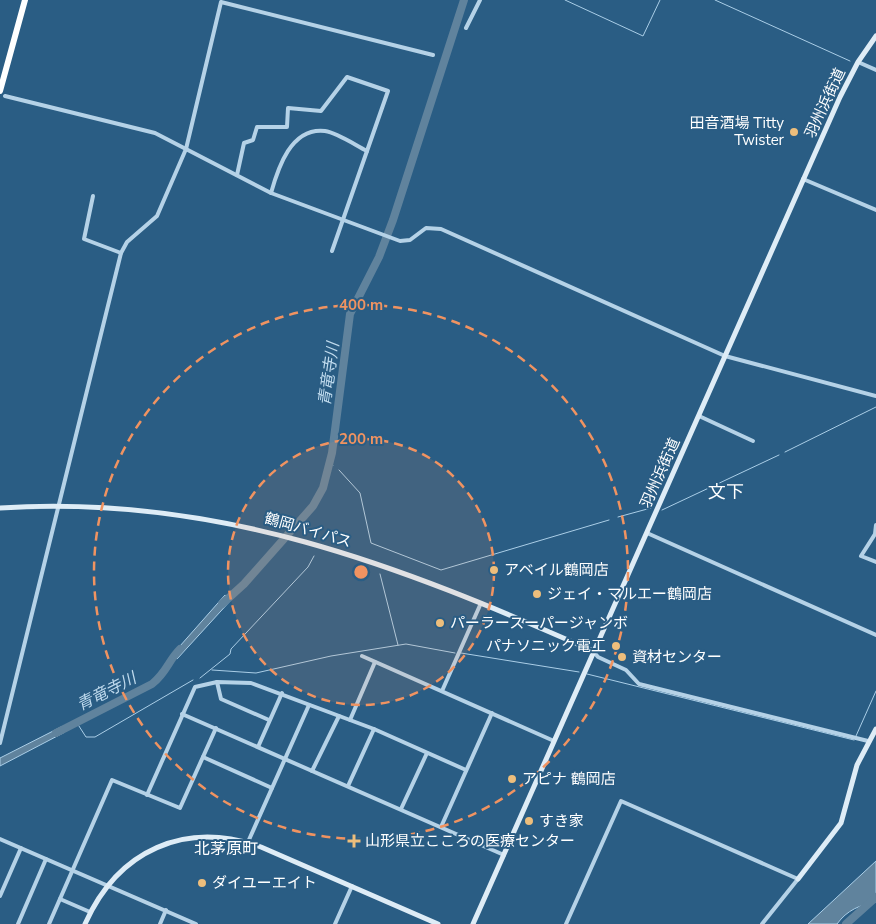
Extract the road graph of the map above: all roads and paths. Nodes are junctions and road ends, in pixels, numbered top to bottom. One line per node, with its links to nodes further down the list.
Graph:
1 (25, 0): 8 (highway)
2 (480, 0): 3 (street)
3 (466, 28)
4 (876, 36): 6 (main road, 羽州浜街道)
5 (433, 55): 9 (street)
6 (858, 62): 7 (street); 12 (main road, 羽州浜街道)
7 (876, 70)
8 (2, 93): 9 (street)
9 (186, 149): 11 (street); 18 (street)
10 (367, 151): 11 (street); 13 (street); 16 (street)
11 (237, 176): 13 (street)
12 (804, 179): 15 (street); 19 (main road, 羽州浜街道)
13 (271, 193): 16 (street)
14 (93, 196): 18 (street)
15 (876, 210)
16 (343, 219): 17 (street); 19 (street)
17 (332, 251)
18 (121, 253): 23 (street)
19 (725, 356): 20 (street); 21 (main road, 羽州浜街道)
20 (876, 396)
21 (699, 416): 22 (street); 26 (main road, 羽州浜街道)
22 (754, 441)
23 (58, 506): 24 (main road, 鶴岡バイパス); 29 (main road, 鶴岡バイパス); 48 (street)
24 (0, 508)
25 (876, 525): 27 (street)
26 (647, 533): 30 (street); 31 (main road, 羽州浜街道)
27 (875, 534): 28 (street)
28 (876, 562)
29 (481, 603): 31 (main road, 鶴岡バイパス); 35 (street)
30 (876, 635)
31 (593, 651): 46 (main road, 羽州浜街道); 47 (street)
32 (362, 656): 33 (street)
33 (375, 662): 35 (street); 42 (street)
34 (217, 682): 36 (street); 39 (street); 41 (street)
35 (442, 691): 38 (street)
36 (282, 692): 37 (street); 41 (street)
37 (309, 704): 40 (street); 52 (street)
38 (492, 713): 46 (street); 54 (street)
39 (182, 714): 43 (street); 57 (street)
40 (339, 716): 42 (street); 53 (street)
41 (269, 720): 49 (street)
42 (350, 720): 45 (street)
43 (216, 728): 49 (street); 51 (street)
44 (876, 728): 47 (main road)
45 (374, 729): 50 (street); 55 (street)
46 (554, 741): 63 (main road, 羽州浜街道)
47 (868, 741): 66 (main road)
48 (0, 743)
49 (258, 747): 52 (street)
50 (426, 753): 54 (street); 58 (street)
51 (203, 757): 56 (street); 57 (street)
52 (285, 759): 53 (street); 56 (street)
53 (312, 770): 55 (street)
54 (466, 770): 59 (street)
55 (348, 786): 58 (street)
56 (272, 788): 61 (street)
57 (147, 795): 65 (street)
58 (401, 810): 59 (street)
59 (441, 827): 63 (street)
60 (0, 839): 62 (street)
61 (248, 842): 67 (main road); 68 (main road)
62 (21, 848): 64 (street); 69 (street)
63 (504, 855): 80 (main road, 羽州浜街道)
64 (46, 859): 65 (street); 73 (street)
65 (72, 870): 67 (street); 70 (street)
66 (798, 879): 81 (street); 82 (street)
67 (108, 884): 71 (street); 72 (main road)
68 (352, 886): 78 (street); 79 (main road)
69 (0, 896)
70 (60, 899): 72 (street); 74 (street)
71 (166, 910): 76 (street); 77 (street)
72 (90, 912): 75 (main road)
73 (18, 924)
74 (49, 924)
75 (85, 924)
76 (160, 924)
77 (196, 924)
78 (335, 924)
79 (438, 924)
80 (473, 924)
81 (566, 924)
82 (762, 924)

